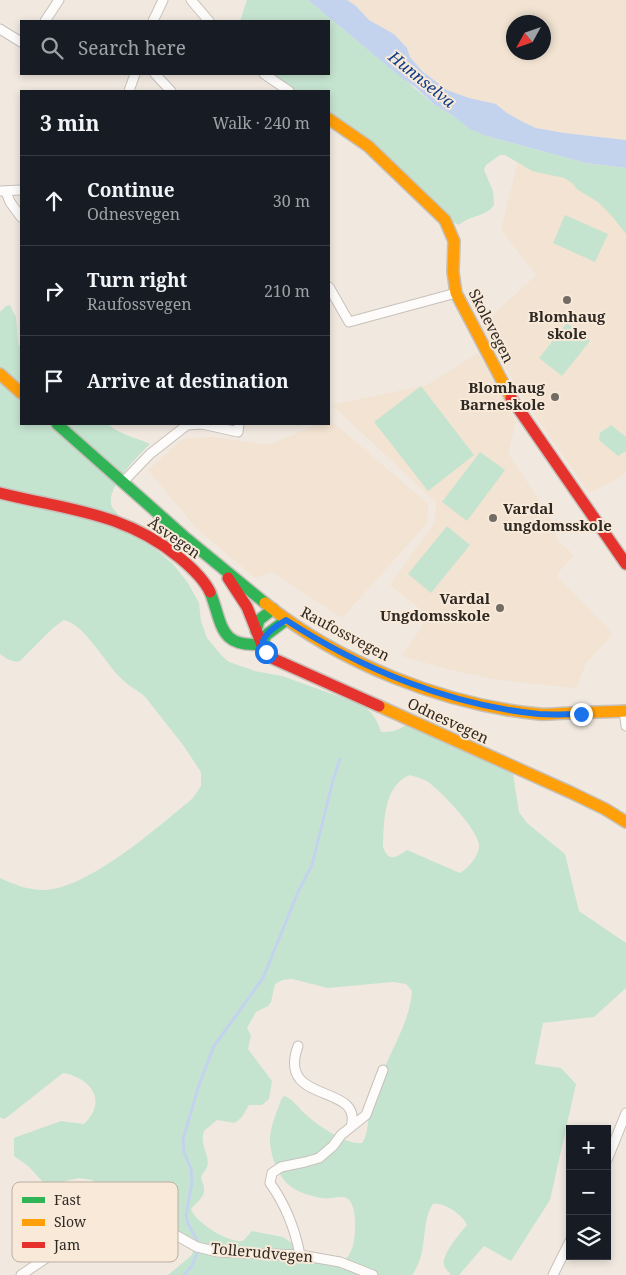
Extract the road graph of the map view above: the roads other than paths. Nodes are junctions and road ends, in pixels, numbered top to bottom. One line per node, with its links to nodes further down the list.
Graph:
1 (59, 0): 4 (street)
2 (163, 0): 5 (street)
3 (191, 0): 6 (street)
4 (46, 20)
5 (154, 20)
6 (208, 20)
7 (0, 29): 8 (street)
8 (20, 41)
9 (135, 75): 12 (street)
10 (157, 75): 13 (street)
11 (265, 75): 14 (street)
12 (129, 90)
13 (170, 90)
14 (288, 90)
15 (330, 120): 20 (main road, Skolevegen)
16 (20, 190): 17 (street)
17 (3, 192): 18 (street)
18 (20, 216)
19 (330, 289): 20 (street)
20 (456, 293): 30 (main road, Skolevegen)
21 (0, 374): 22 (main road)
22 (20, 392)
23 (58, 425): 27 (main road, Raufossvegen)
24 (185, 425): 27 (street)
25 (211, 425): 26 (street)
26 (238, 428)
27 (123, 482): 29 (main road, Raufossvegen)
28 (0, 493): 34 (main road, Åsvegen)
29 (218, 564): 31 (main road, Raufossvegen); 33 (main road, Odnesvegen)
30 (626, 564)
31 (273, 609): 32 (main road, Raufossvegen); 33 (main road)
32 (286, 620): 34 (main road); 35 (main road, Raufossvegen)
33 (256, 630): 34 (main road, Odnesvegen)
34 (262, 644): 37 (main road, Odnesvegen)
35 (625, 711): 36 (street)
36 (626, 726)
37 (626, 822)
38 (298, 1046): 41 (street)
39 (383, 1070): 41 (street)
40 (626, 1113): 42 (street)
41 (351, 1127): 45 (street)
42 (611, 1150)
43 (178, 1236): 45 (street, Tollerudvegen)
44 (566, 1249): 49 (street)
45 (300, 1255): 48 (street, Tollerudvegen)
46 (40, 1262): 47 (street, Tollerudvegen)
47 (21, 1275)
48 (373, 1275)
49 (553, 1275)

